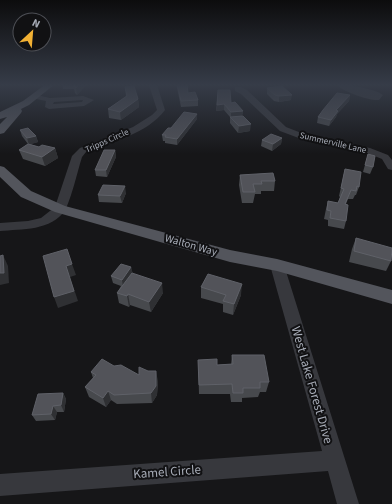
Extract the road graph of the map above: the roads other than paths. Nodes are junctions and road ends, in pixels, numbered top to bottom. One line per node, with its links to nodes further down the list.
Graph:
1 (16, 108): 5 (main road)
2 (20, 108): 6 (main road)
3 (160, 108): 9 (street, Tripps Circle)
4 (260, 108): 7 (street, Summerville Lane)
5 (0, 116)
6 (0, 131)
7 (392, 167)
8 (0, 170): 9 (main road, Walton Way)
9 (60, 209): 10 (street); 11 (main road, Walton Way)
10 (0, 226)
11 (277, 266): 12 (main road, Walton Way); 13 (street, West Lake Forest Drive)
12 (392, 297)
13 (334, 460): 14 (street, Kamel Circle); 15 (street, West Lake Forest Drive)
14 (0, 485)
15 (348, 504)

